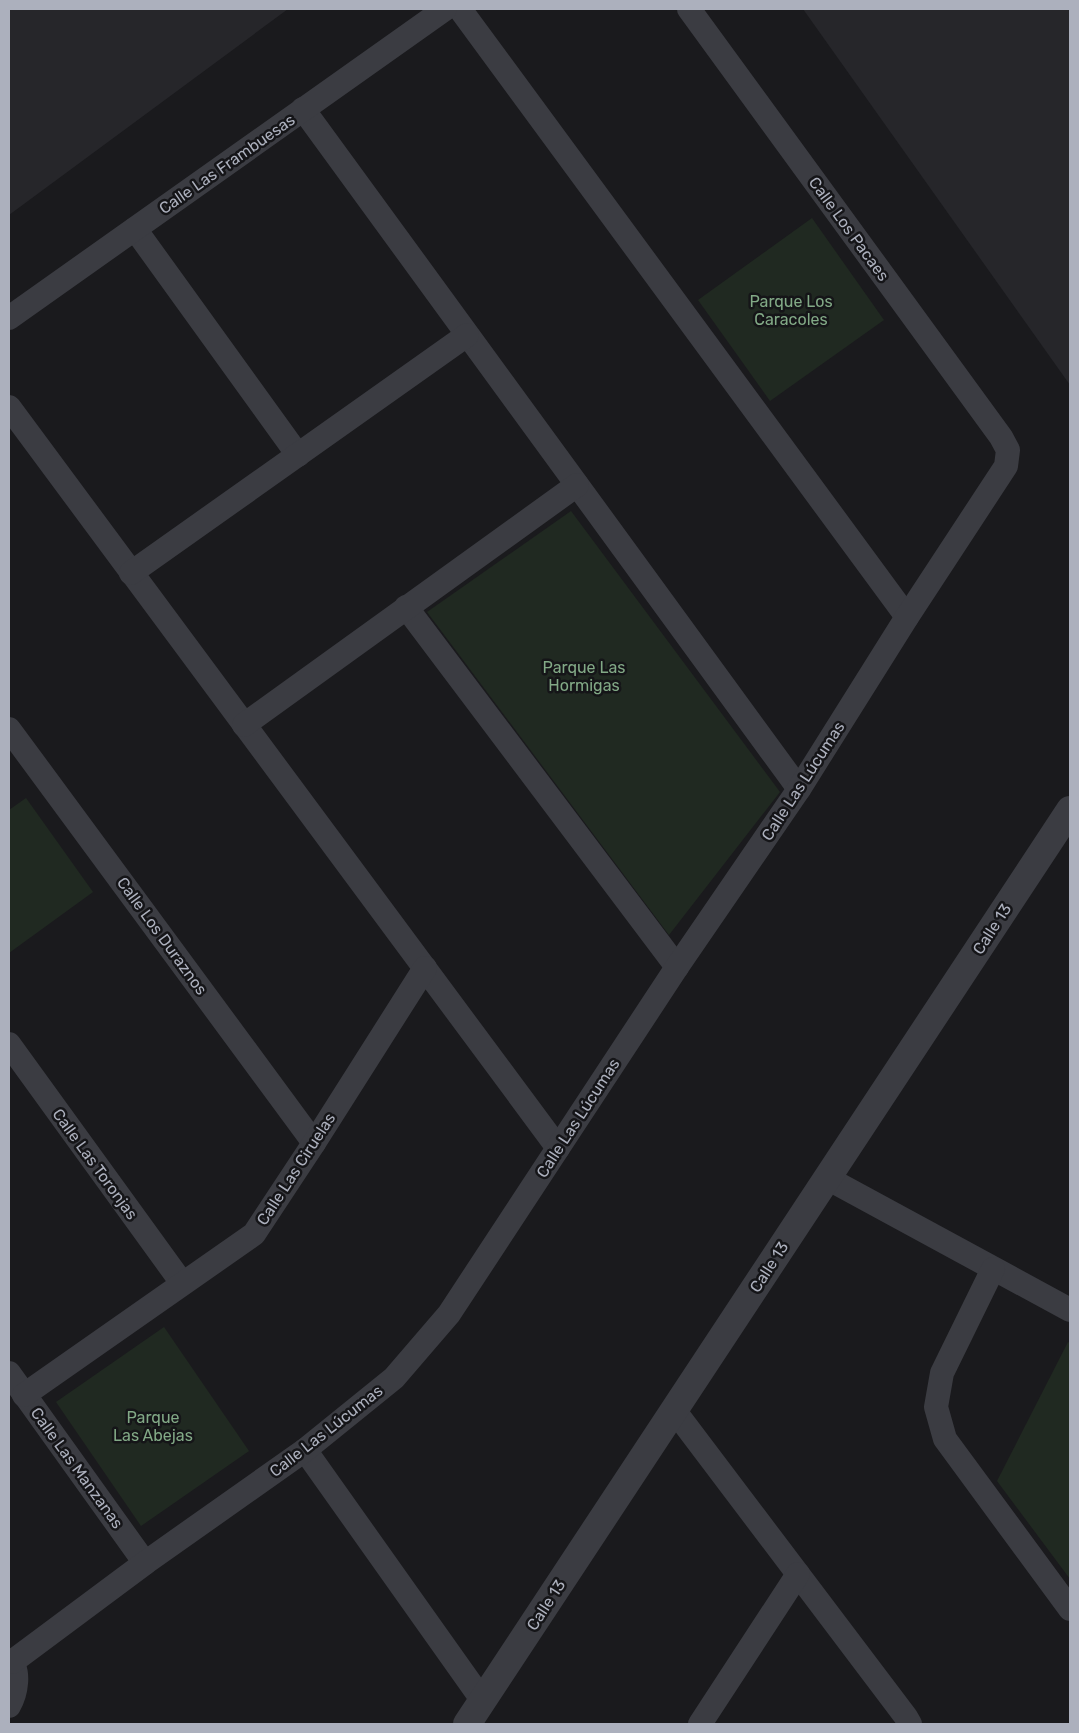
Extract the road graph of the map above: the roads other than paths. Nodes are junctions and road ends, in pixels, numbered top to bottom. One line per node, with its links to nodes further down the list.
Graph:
1 (445, 9): 4 (street, Calle Las Frambuesas)
2 (460, 9): 14 (street)
3 (689, 9): 9 (street, Calle Los Pacaes)
4 (303, 109): 5 (street, Calle Las Frambuesas); 7 (street)
5 (135, 229): 6 (street, Calle Las Frambuesas); 10 (street)
6 (9, 318)
7 (467, 335): 10 (street); 11 (street)
8 (9, 407): 12 (street)
9 (1008, 450): 14 (street, Calle Las Lúcumas)
10 (298, 455): 12 (street)
11 (577, 485): 13 (street); 17 (street)
12 (131, 573): 15 (street)
13 (406, 608): 15 (street); 19 (street)
14 (907, 616): 17 (street, Calle Las Lúcumas)
15 (244, 724): 20 (street)
16 (9, 729): 22 (street, Calle Los Duraznos)
17 (799, 789): 19 (street, Calle Las Lúcumas)
18 (1070, 810): 24 (street, Calle 13)
19 (677, 967): 23 (street, Calle Las Lúcumas)
20 (425, 968): 22 (street, Calle Las Ciruelas); 23 (street)
21 (9, 1044): 26 (street, Calle Las Toronjas)
22 (314, 1143): 26 (street, Calle Las Ciruelas)
23 (558, 1148): 31 (street, Calle Las Lúcumas)
24 (827, 1178): 25 (street); 30 (street, Calle 13)
25 (993, 1269): 27 (street); 34 (street)
26 (182, 1284): 29 (street, Calle Las Ciruelas)
27 (1070, 1310)
28 (9, 1374): 29 (street, Calle Las Manzanas)
29 (24, 1395): 32 (street, Calle Las Manzanas)
30 (674, 1410): 33 (street); 36 (street, Calle 13)
31 (305, 1450): 32 (street, Calle Las Lúcumas); 36 (street)
32 (145, 1563): 35 (street, Calle Las Lúcumas)
33 (798, 1574): 39 (street); 40 (street)
34 (1070, 1609)
35 (10, 1661): 37 (street, Calle Las Lúcumas)
36 (483, 1701): 38 (street, Calle 13)
37 (9, 1706)
38 (467, 1724)
39 (700, 1724)
40 (910, 1724)

